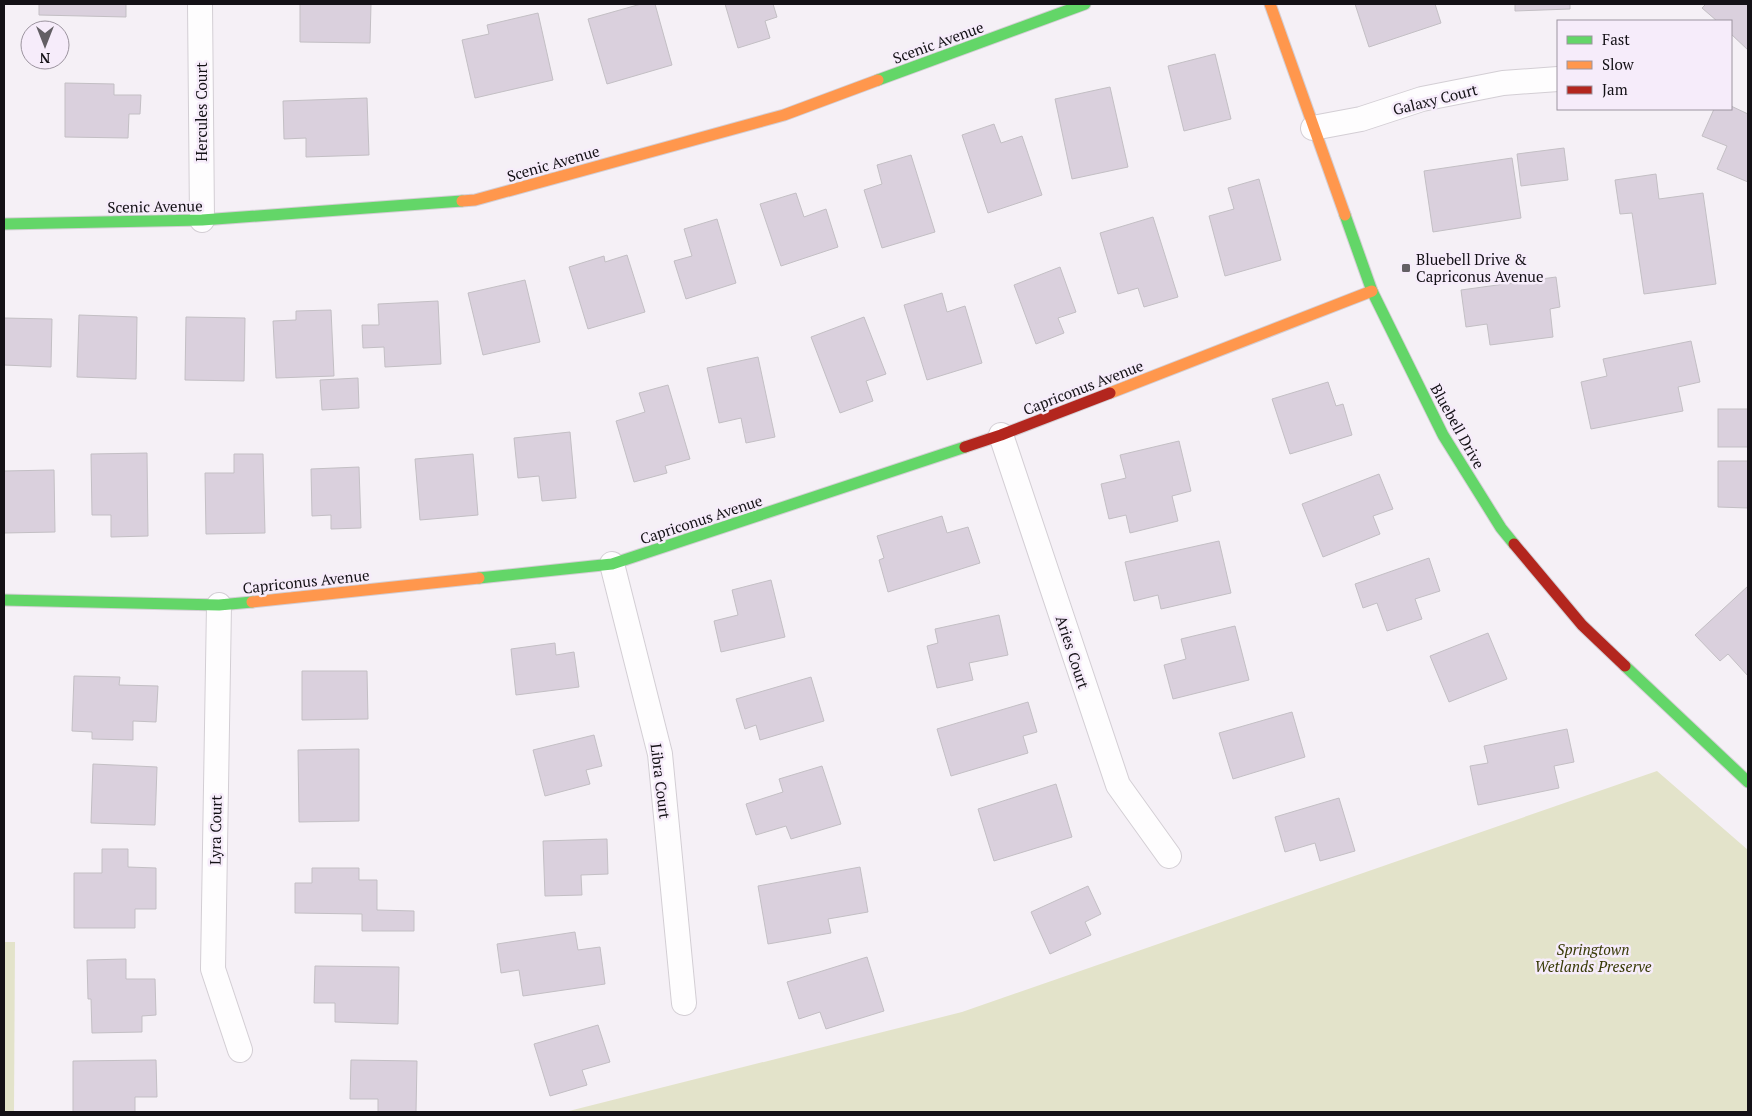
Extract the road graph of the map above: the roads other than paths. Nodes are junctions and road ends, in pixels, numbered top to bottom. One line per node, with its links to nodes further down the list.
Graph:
1 (200, 4): 6 (street, Hercules Court)
2 (1086, 4): 6 (street, Scenic Avenue)
3 (1270, 4): 5 (street, Bluebell Drive)
4 (1557, 79): 5 (street, Galaxy Court)
5 (1313, 128): 8 (street, Bluebell Drive)
6 (202, 220): 7 (street, Scenic Avenue)
7 (4, 224)
8 (1372, 290): 9 (street, Capriconus Avenue); 13 (street, Bluebell Drive)
9 (1002, 435): 10 (street, Capriconus Avenue); 14 (street, Aries Court)
10 (612, 564): 12 (street, Capriconus Avenue); 15 (street, Libra Court)
11 (4, 600): 12 (street, Capriconus Avenue)
12 (219, 605): 16 (street, Lyra Court)
13 (1748, 782)
14 (1168, 856)
15 (684, 1003)
16 (240, 1050)

